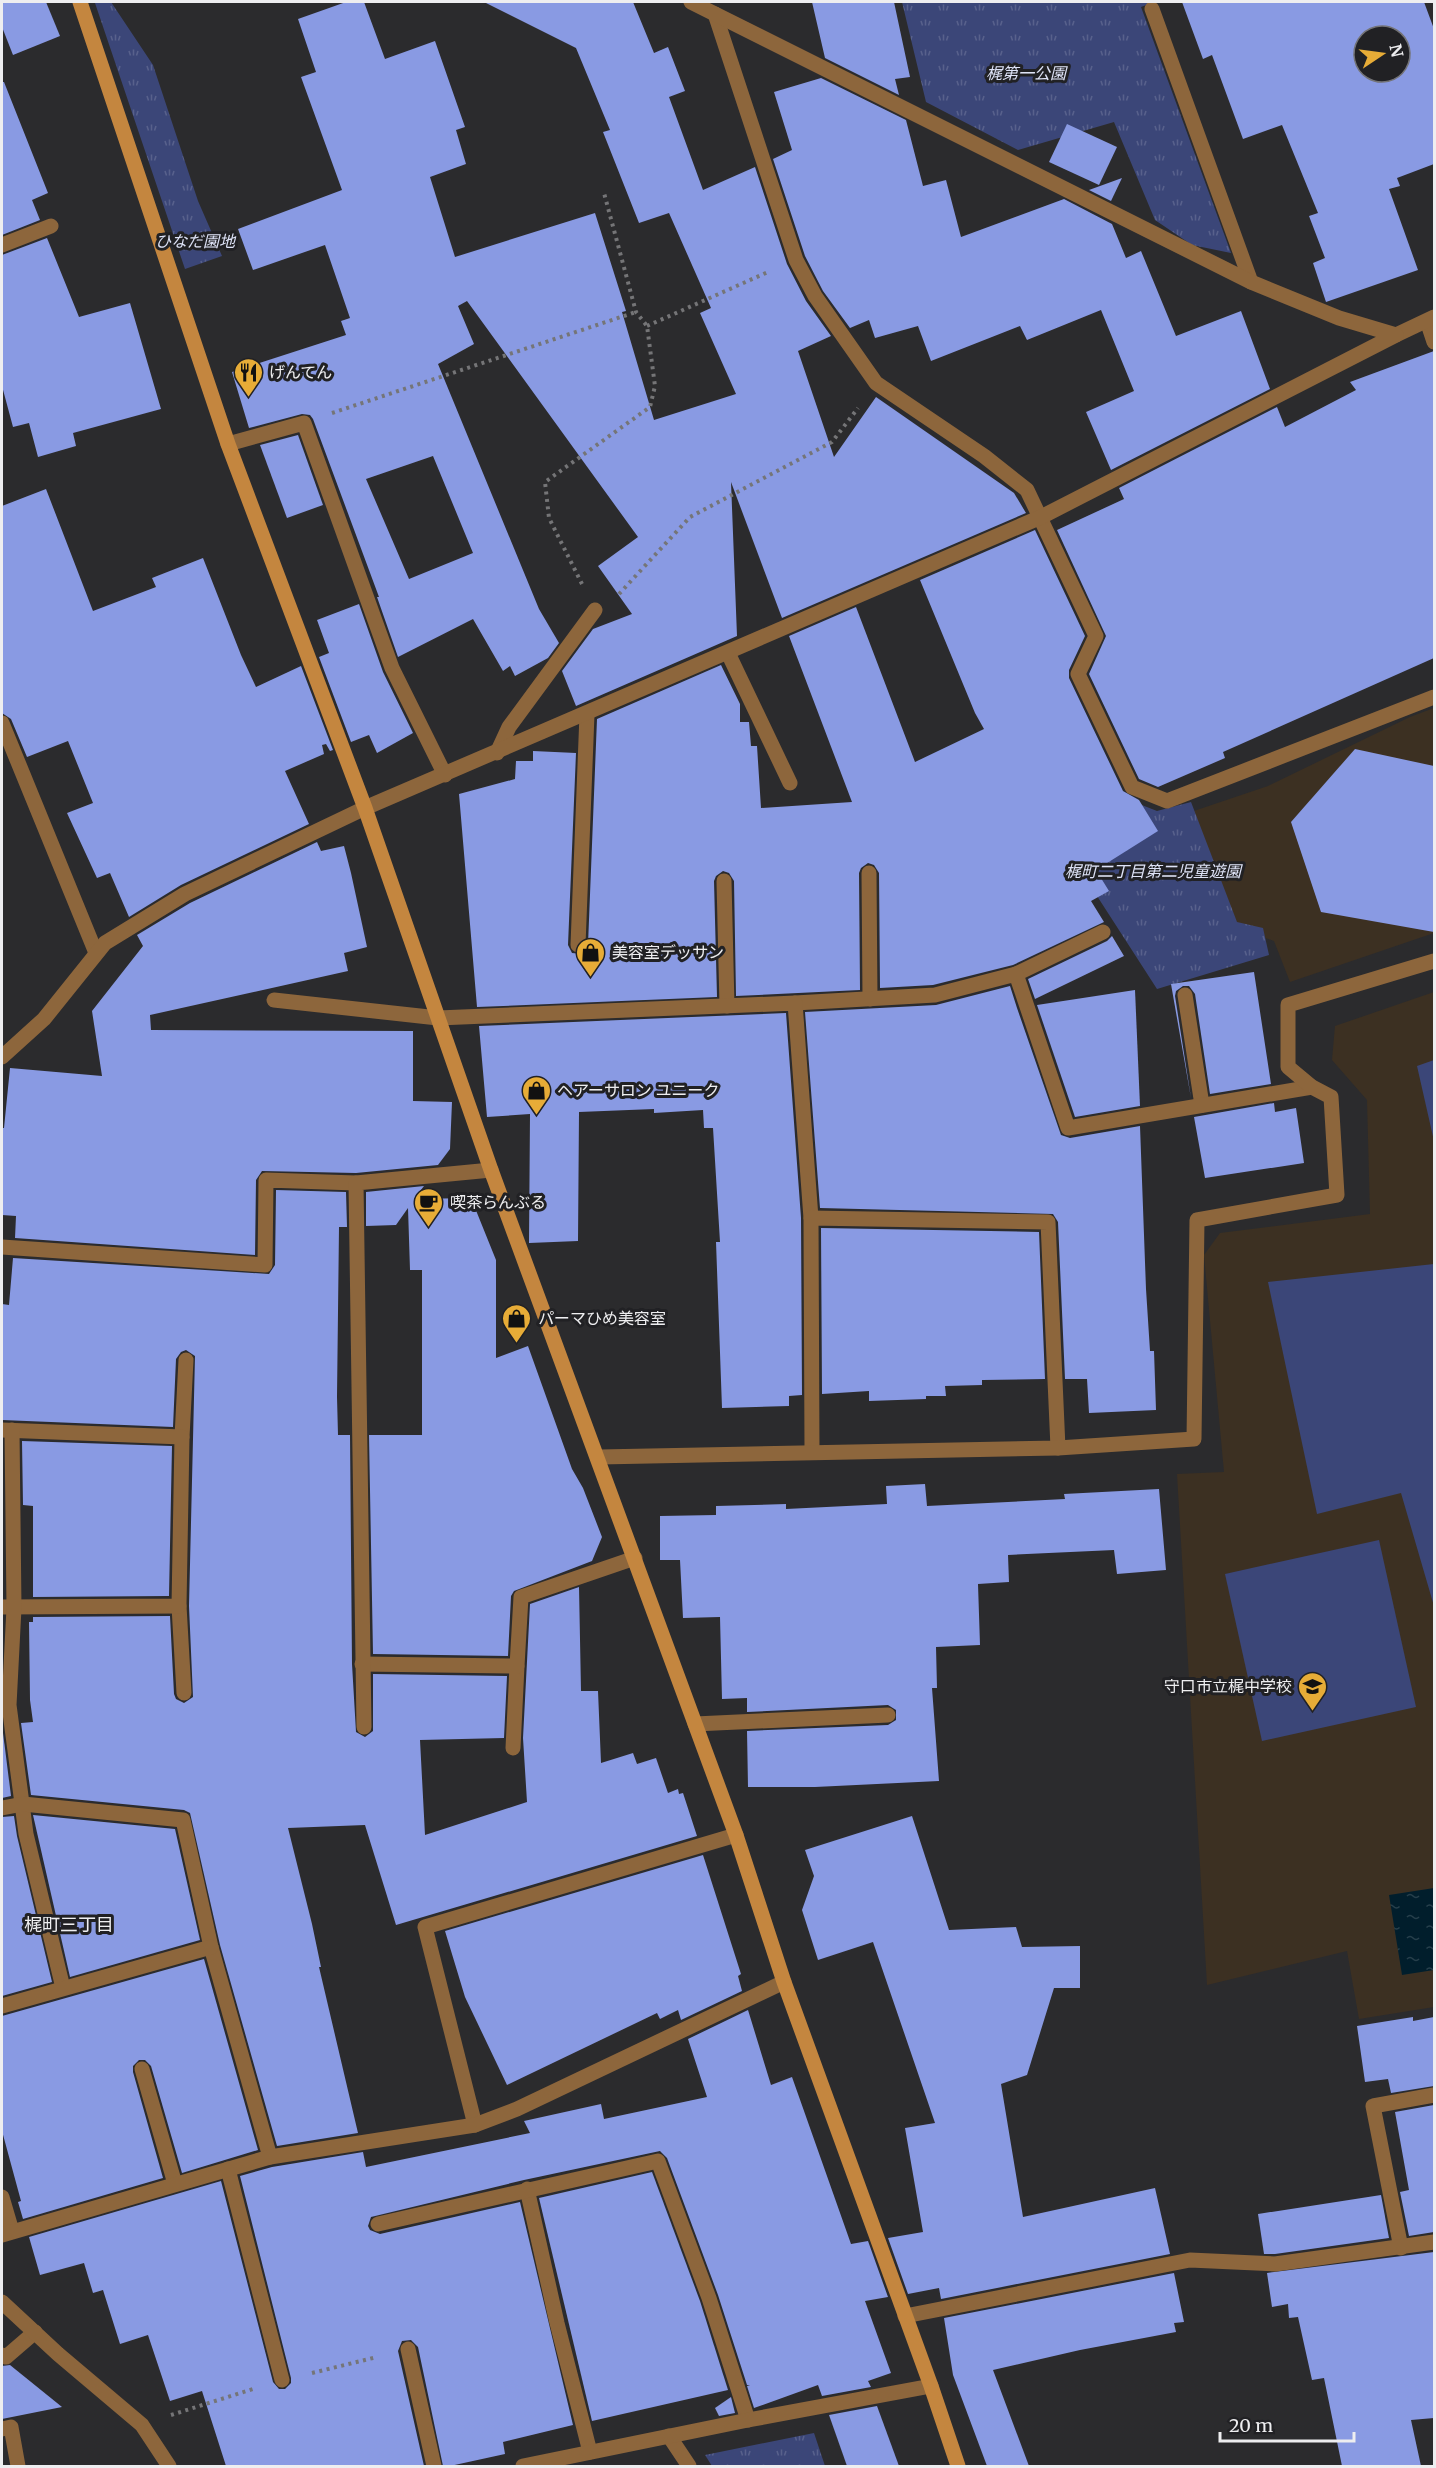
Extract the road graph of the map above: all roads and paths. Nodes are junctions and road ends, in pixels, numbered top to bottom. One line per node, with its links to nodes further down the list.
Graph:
1 (80, 2): 17 (street)
2 (691, 2): 3 (street)
3 (713, 8): 8 (street); 9 (street)
4 (1152, 9): 9 (street)
5 (604, 193): 10 (path)
6 (51, 226): 7 (street)
7 (2, 244)
8 (796, 260): 12 (path); 15 (street)
9 (1251, 282): 13 (street)
10 (636, 312): 12 (path); 16 (path)
11 (1431, 319): 13 (street); 14 (street)
12 (647, 326): 19 (path)
13 (1396, 335): 18 (street)
14 (1434, 342)
15 (876, 383): 18 (street); 19 (path)
16 (304, 423): 17 (street); 25 (street)
17 (228, 444): 27 (street)
18 (1041, 517): 20 (street); 21 (street)
19 (595, 610): 24 (street)
20 (728, 653): 22 (street); 26 (street)
21 (1434, 697)
22 (587, 714): 24 (street); 31 (street)
23 (2, 723): 32 (street)
24 (497, 753): 25 (street)
25 (445, 776): 27 (street)
26 (790, 783)
27 (365, 808): 32 (street); 40 (street)
28 (869, 873): 36 (street)
29 (724, 881): 39 (street)
30 (1104, 932): 34 (street)
31 (578, 945)
32 (96, 953): 41 (street)
33 (1434, 961): 42 (street)
34 (1016, 975): 36 (street); 43 (street)
35 (1185, 995): 43 (street)
36 (870, 999): 38 (street)
37 (274, 1000): 40 (street)
38 (795, 1003): 39 (street); 46 (street)
39 (727, 1006): 40 (street)
40 (438, 1018): 44 (street)
41 (2, 1057)
42 (1312, 1087): 43 (street); 51 (street)
43 (1202, 1105)
44 (491, 1170): 45 (street); 53 (street)
45 (356, 1183): 47 (street); 57 (street)
46 (811, 1218): 51 (street); 52 (street)
47 (2, 1247)
48 (186, 1360): 50 (street)
49 (7, 1430): 50 (street); 56 (street)
50 (182, 1437): 55 (street)
51 (1058, 1448): 52 (street)
52 (812, 1452): 53 (street)
53 (598, 1457): 54 (street)
54 (635, 1558): 58 (street); 61 (street)
55 (179, 1606): 56 (street); 59 (street)
56 (8, 1607): 64 (street)
57 (362, 1664): 58 (street); 62 (street)
58 (517, 1666): 63 (street)
59 (184, 1693)
60 (888, 1715): 61 (street)
61 (695, 1724): 66 (street)
62 (364, 1727)
63 (513, 1748)
64 (23, 1804): 65 (street); 67 (street); 69 (street)
65 (2, 1808)
66 (736, 1835): 68 (street); 73 (street)
67 (211, 1947): 69 (street); 74 (street)
68 (784, 1982): 73 (street); 84 (street)
69 (63, 1988): 70 (street)
70 (2, 2006)
71 (141, 2069): 76 (street)
72 (1434, 2095): 82 (street)
73 (475, 2125): 74 (street)
74 (270, 2157): 75 (street)
75 (228, 2169): 76 (street); 88 (street)
76 (175, 2184): 80 (street)
77 (527, 2189): 79 (street); 90 (street); 93 (street)
78 (2, 2197): 80 (street)
79 (378, 2224)
80 (7, 2233)
81 (1434, 2242): 82 (street)
82 (1401, 2247): 84 (street)
83 (2, 2302): 85 (street)
84 (905, 2316): 89 (street)
85 (35, 2332): 87 (street); 95 (street)
86 (408, 2349): 96 (street)
87 (2, 2355)
88 (282, 2380)
89 (931, 2386): 90 (street); 99 (street)
90 (747, 2421): 92 (street)
91 (2, 2429): 94 (street)
92 (669, 2436): 93 (street); 98 (street)
93 (591, 2452): 97 (street)
94 (18, 2466)
95 (169, 2466)
96 (434, 2466)
97 (523, 2466)
98 (689, 2466)
99 (958, 2466)

